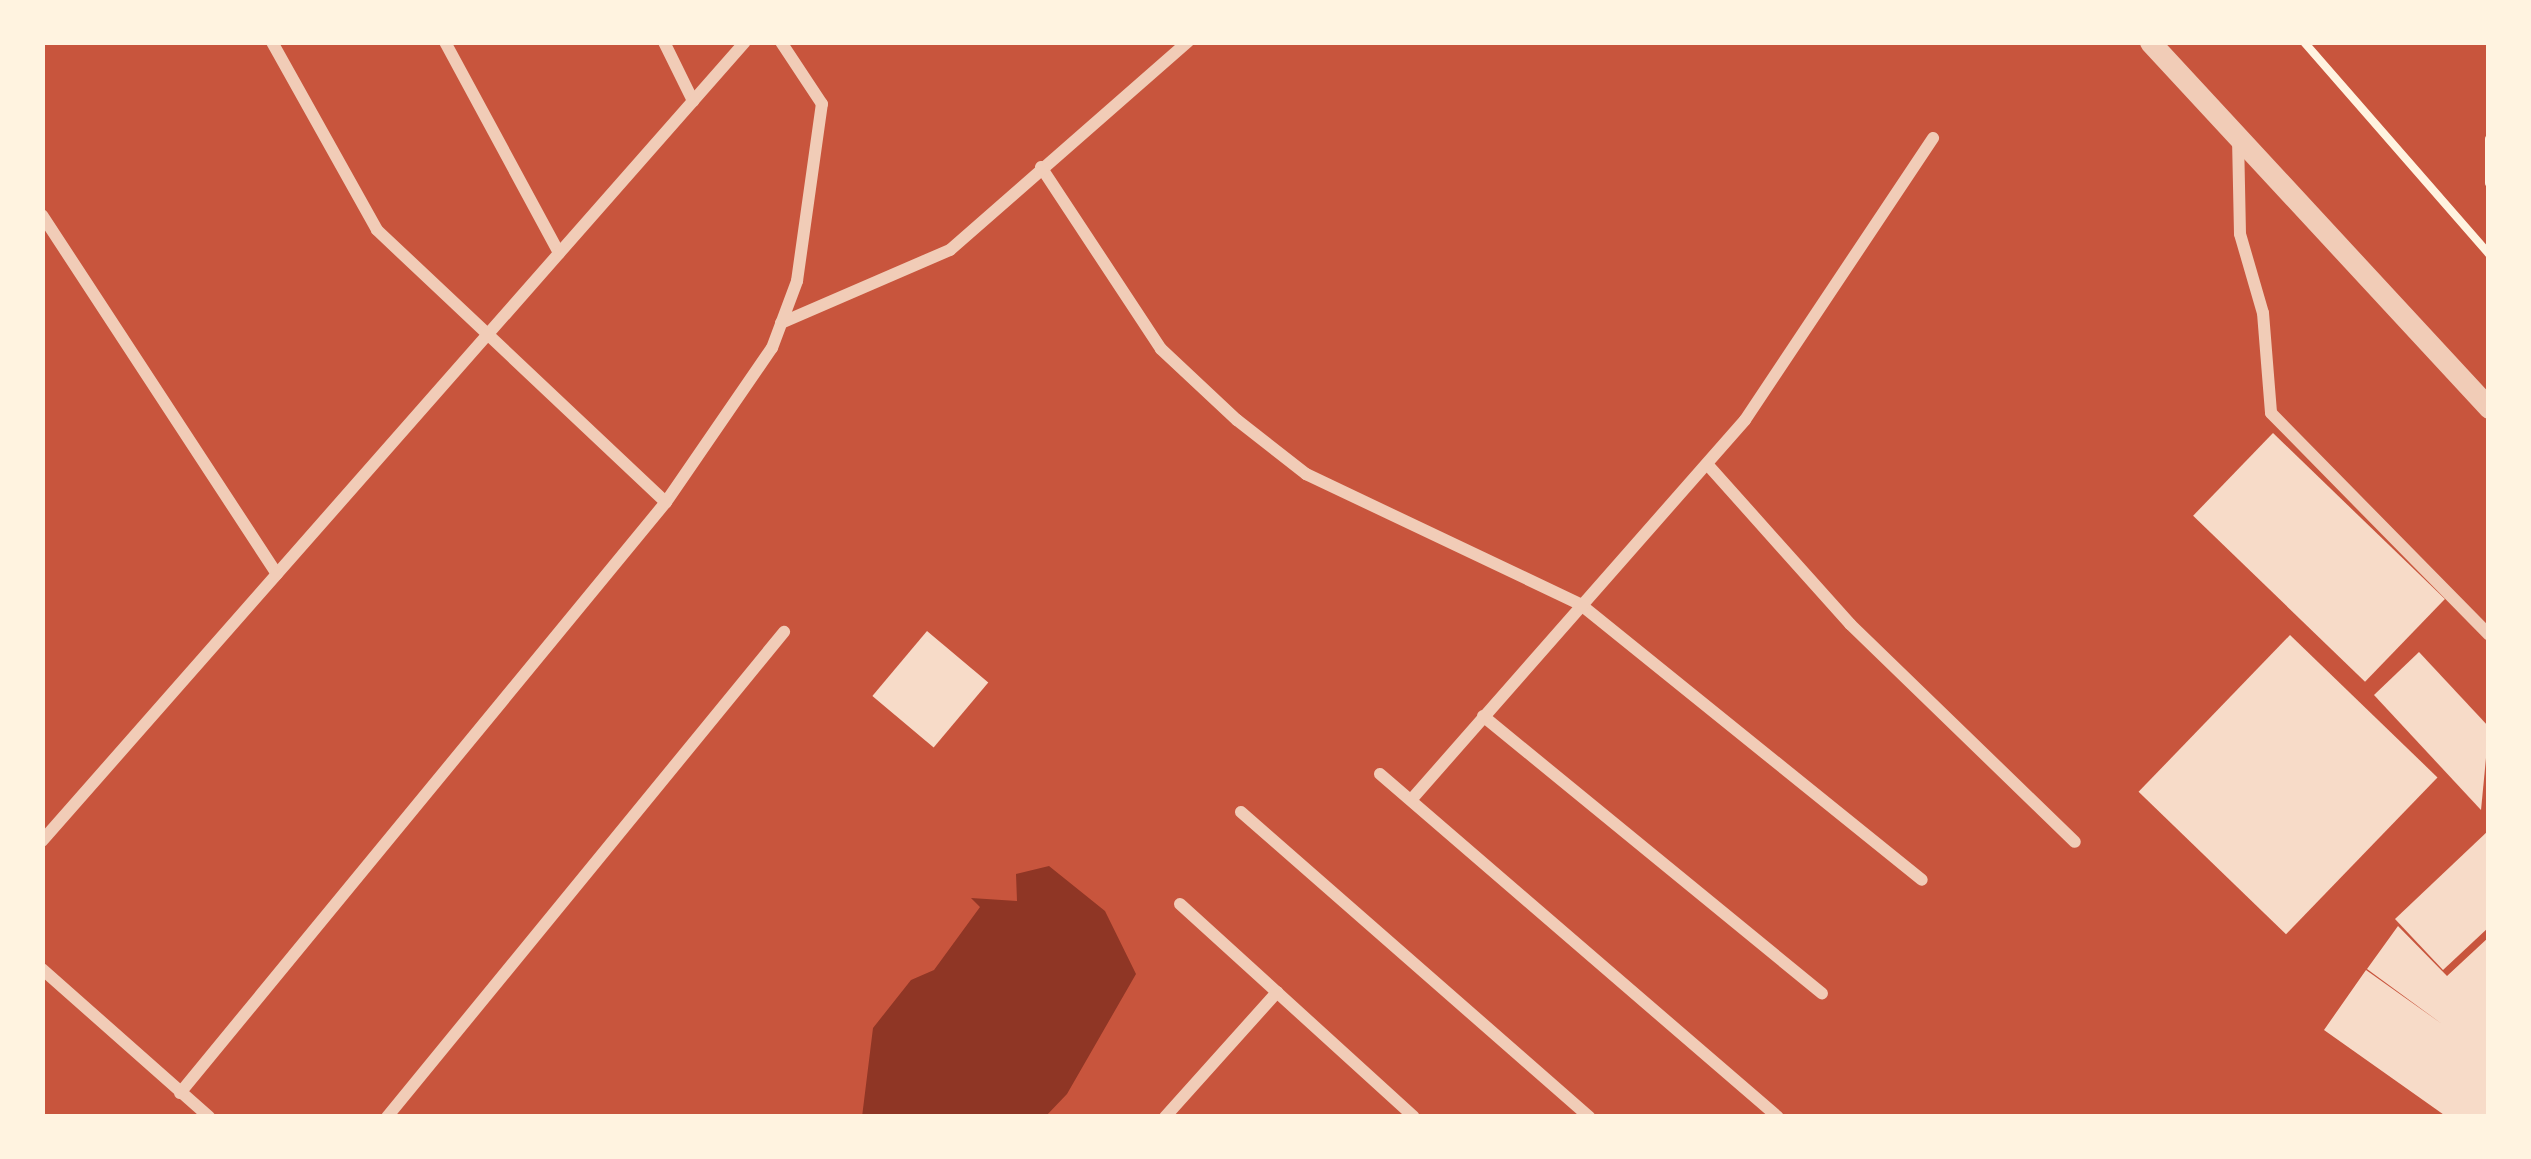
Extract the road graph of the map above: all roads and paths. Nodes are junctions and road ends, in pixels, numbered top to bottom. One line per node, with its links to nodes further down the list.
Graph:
1 (272, 42): 19 (street)
2 (445, 42): 16 (street)
3 (664, 42): 9 (street)
4 (745, 42): 9 (street)
5 (782, 42): 18 (street)
6 (1188, 42): 13 (street)
7 (2150, 42): 10 (street)
8 (2304, 42): 17 (path)
9 (693, 101): 16 (street)
10 (2238, 137): 20 (street); 26 (street)
11 (1933, 138): 21 (street)
12 (2489, 139): 14 (path)
13 (1042, 167): 18 (street); 24 (street)
14 (2489, 183)
15 (42, 214): 23 (street)
16 (559, 254): 19 (street)
17 (2489, 254)
18 (782, 322): 22 (street)
19 (489, 333): 22 (street); 23 (street)
20 (2489, 408)
21 (1707, 464): 24 (street); 32 (street)
22 (666, 502): 38 (street)
23 (277, 574): 31 (street)
24 (1580, 604): 27 (street); 33 (street)
25 (784, 632): 40 (street)
26 (2489, 635)
27 (1483, 716): 29 (street); 37 (street)
28 (1380, 774): 29 (street)
29 (1411, 800): 44 (street)
30 (1241, 812): 43 (street)
31 (42, 841)
32 (2074, 842)
33 (1922, 880)
34 (1180, 904): 36 (street)
35 (42, 969): 38 (street)
36 (1277, 992): 41 (street); 42 (street)
37 (1822, 993)
38 (180, 1093): 39 (street)
39 (209, 1117)
40 (387, 1117)
41 (1166, 1117)
42 (1414, 1117)
43 (1589, 1117)
44 (1778, 1117)

